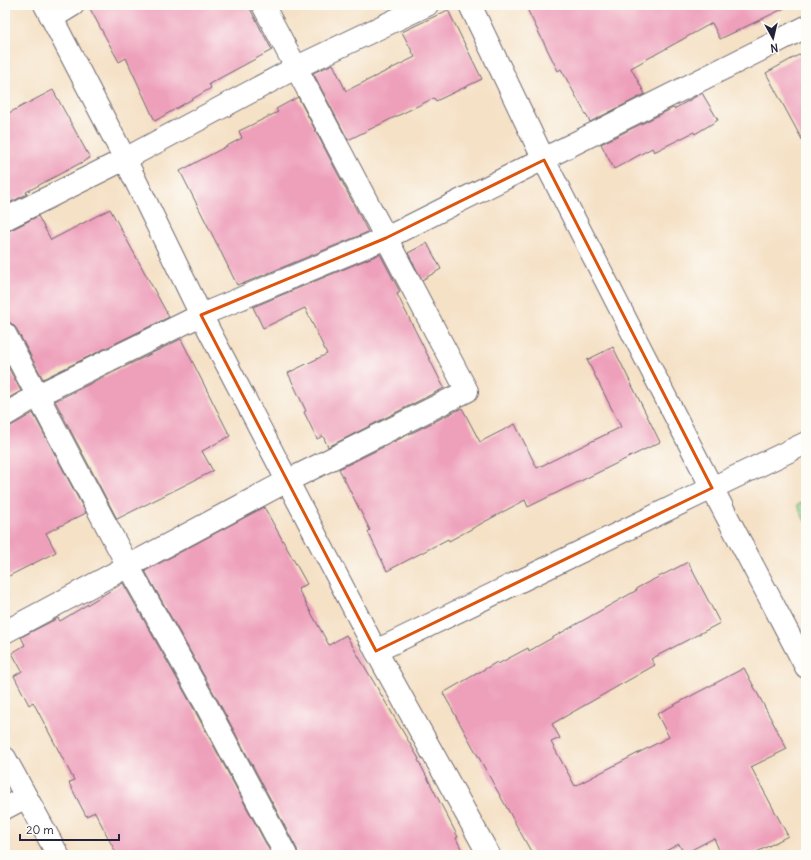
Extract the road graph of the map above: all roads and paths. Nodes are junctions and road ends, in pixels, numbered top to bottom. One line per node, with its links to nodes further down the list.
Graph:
1 (73, 5): 5 (street)
2 (263, 5): 7 (street)
3 (427, 5): 7 (street)
4 (470, 5): 9 (street)
5 (49, 12): 8 (street)
6 (806, 27): 9 (street)
7 (297, 67): 8 (street); 11 (street)
8 (125, 159): 10 (street); 12 (street)
9 (544, 160): 11 (street); 18 (street)
10 (5, 220)
11 (386, 238): 12 (street); 17 (street)
12 (202, 314): 14 (street); 17 (street)
13 (5, 334): 14 (street)
14 (38, 395): 15 (street); 19 (street)
15 (5, 415)
16 (806, 443): 18 (street)
17 (287, 481): 19 (street); 21 (street)
18 (712, 488): 21 (street); 22 (street)
19 (128, 566): 20 (street); 27 (street)
20 (5, 632)
21 (376, 652): 28 (street)
22 (806, 667)
23 (5, 758): 24 (street)
24 (26, 797): 25 (street); 26 (street)
25 (5, 808)
26 (58, 855)
27 (286, 855)
28 (489, 855)

